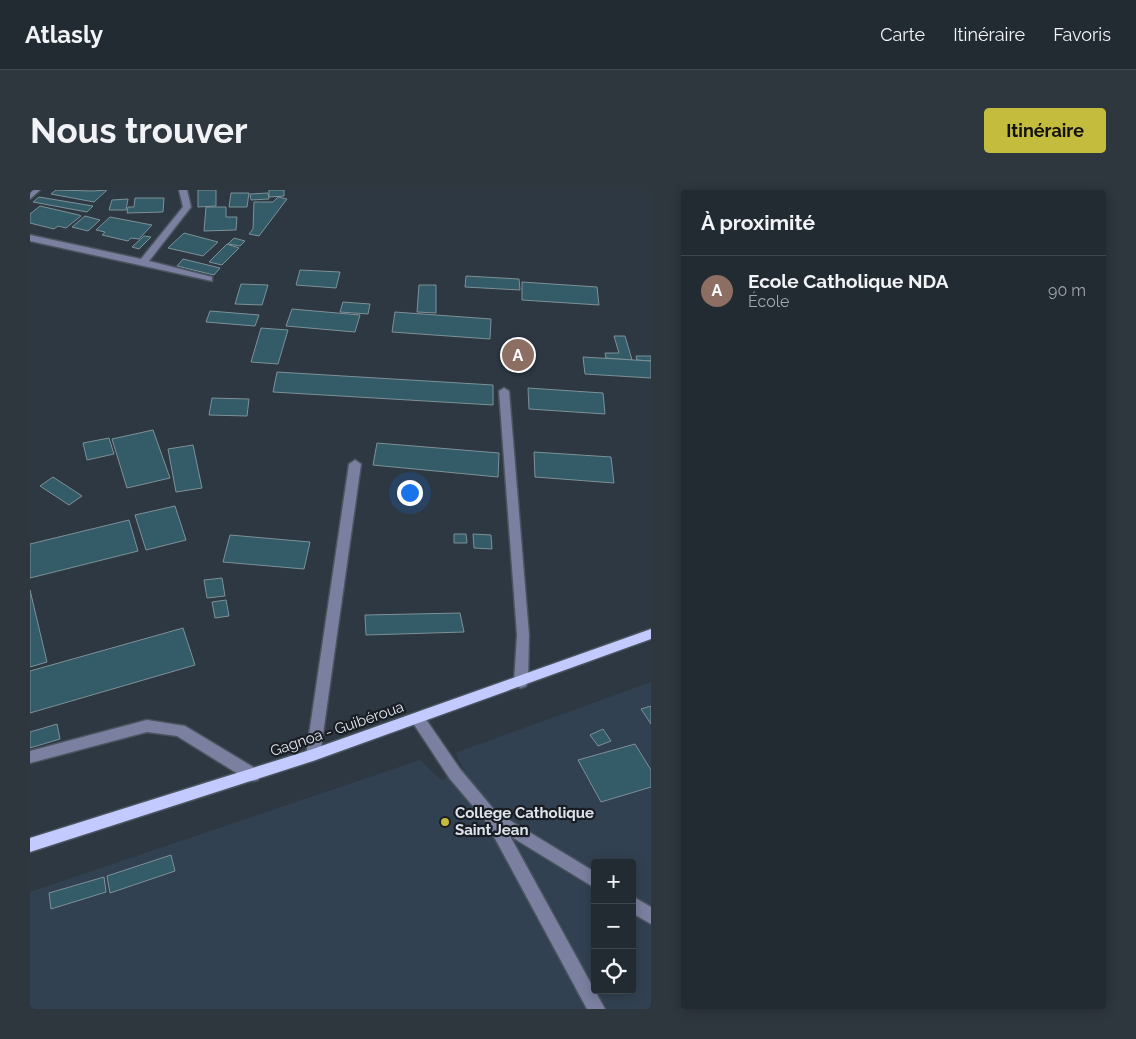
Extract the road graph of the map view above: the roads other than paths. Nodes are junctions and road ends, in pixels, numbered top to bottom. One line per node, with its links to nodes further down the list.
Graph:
1 (36, 190): 3 (street)
2 (183, 190): 5 (street)
3 (30, 197)
4 (30, 238): 5 (street)
5 (143, 262): 6 (street)
6 (209, 279)
7 (504, 392): 10 (street)
8 (354, 464): 12 (street)
9 (651, 634): 10 (main road, Gagnoa - Guibéroua)
10 (521, 682): 11 (main road, Gagnoa - Guibéroua)
11 (418, 719): 12 (main road, Gagnoa - Guibéroua); 15 (street)
12 (313, 755): 14 (main road, Gagnoa - Guibéroua)
13 (30, 757): 14 (street)
14 (253, 775): 16 (main road, Gagnoa - Guibéroua)
15 (490, 815): 17 (street); 20 (street)
16 (30, 844)
17 (591, 878)
18 (636, 907): 19 (street)
19 (651, 916)
20 (596, 1009)

